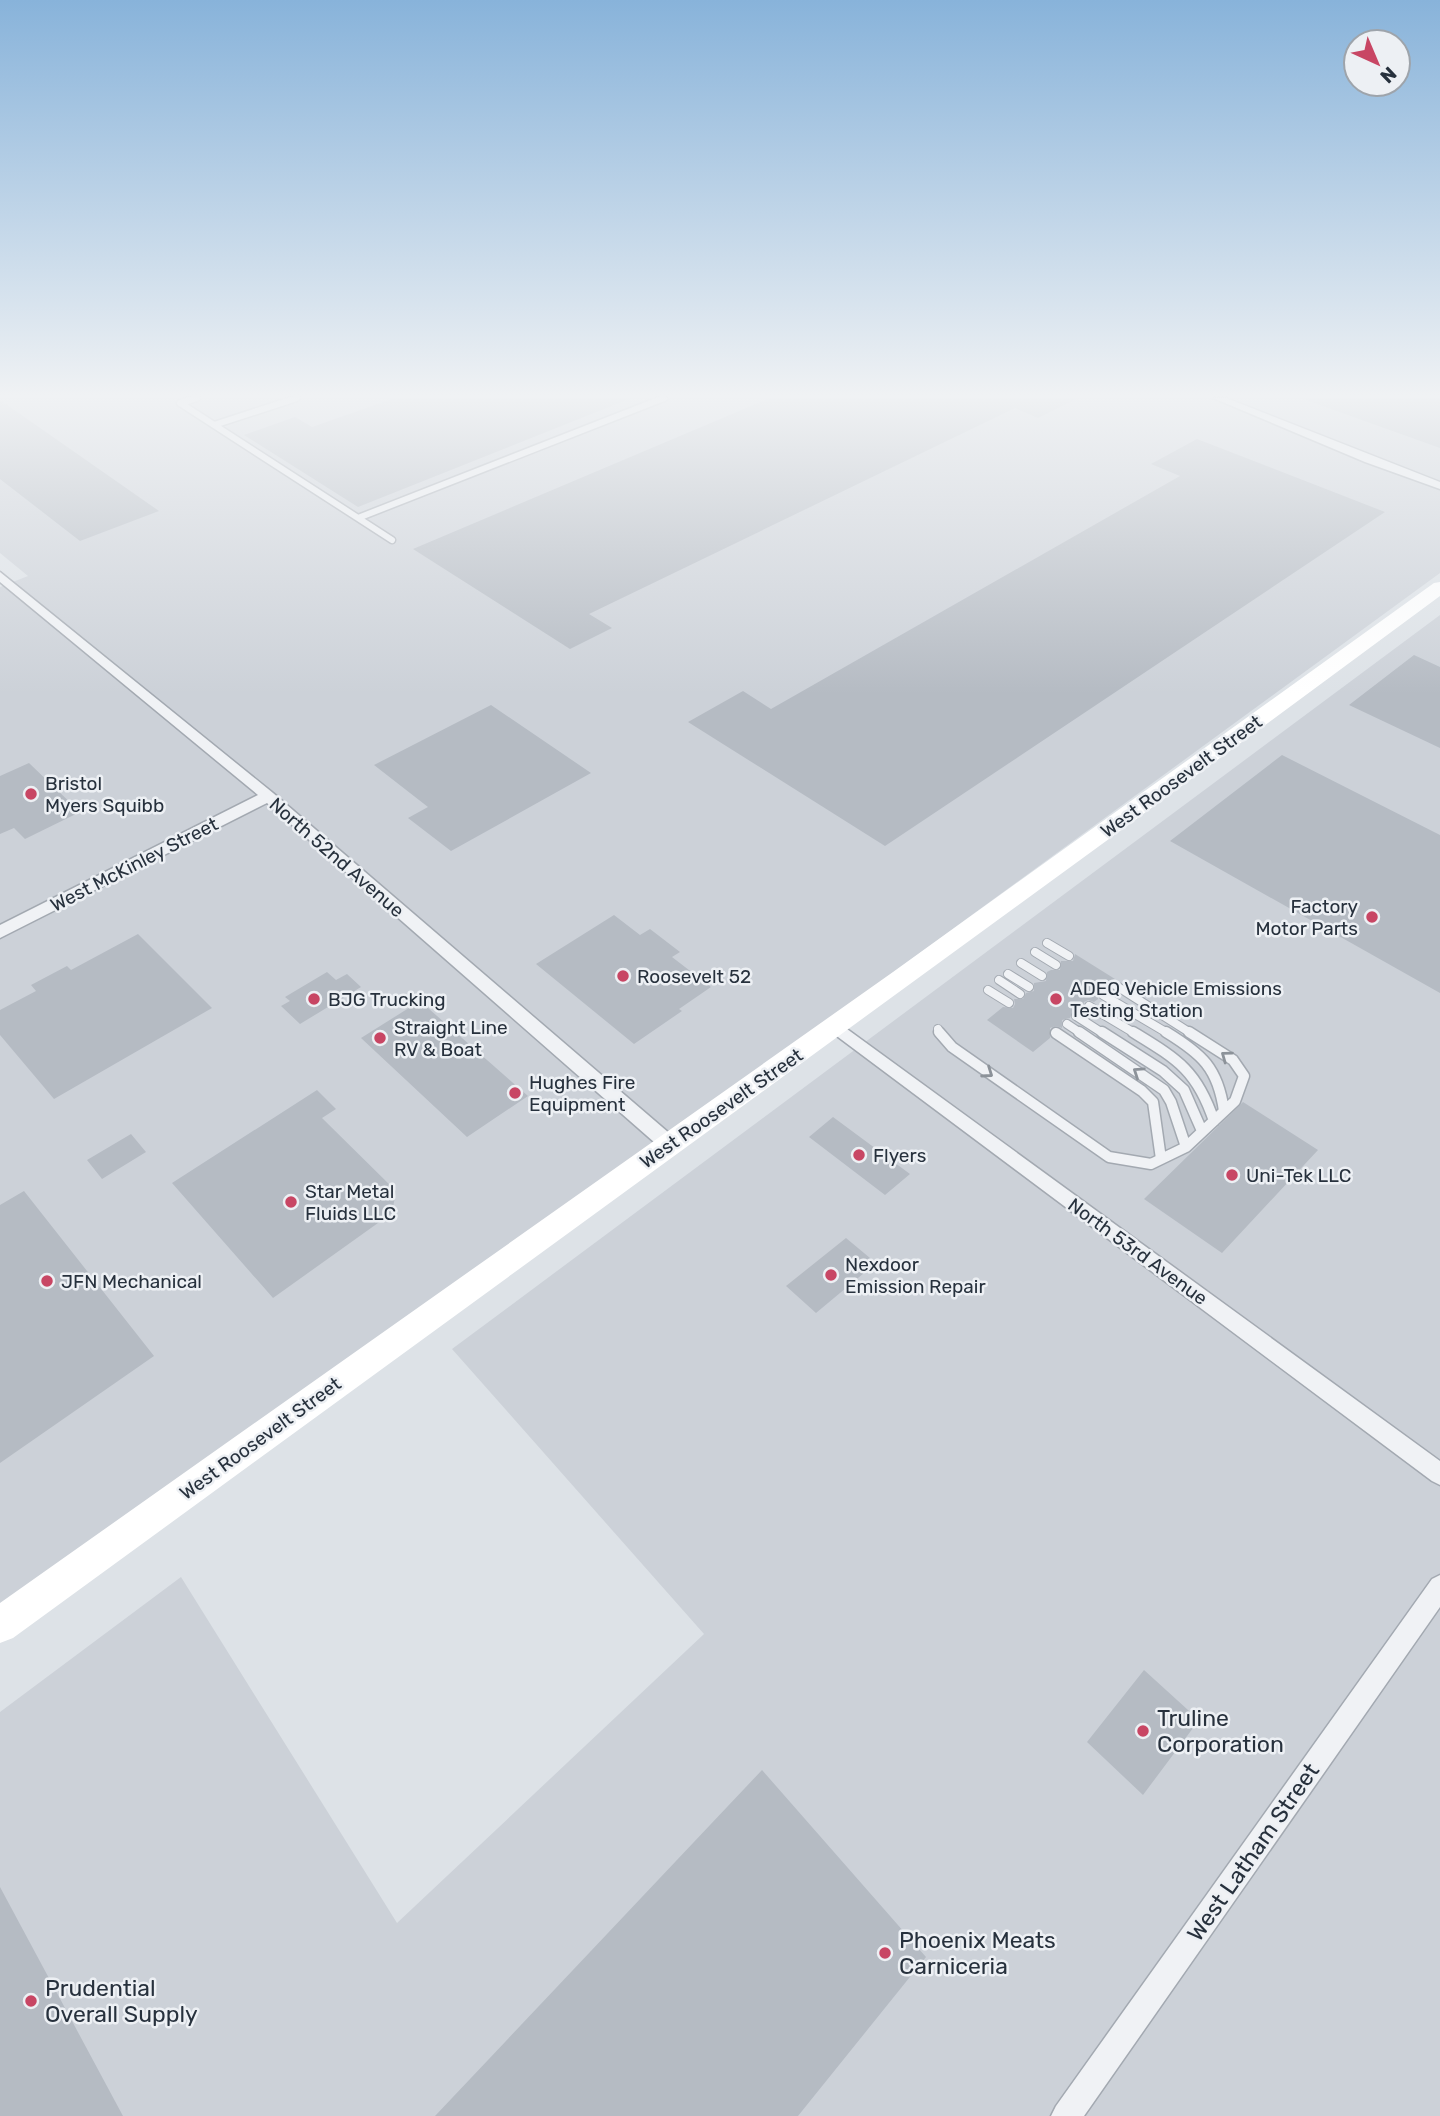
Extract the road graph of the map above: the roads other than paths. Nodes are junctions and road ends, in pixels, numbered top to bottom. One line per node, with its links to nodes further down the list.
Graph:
1 (325, 497): 3 (lane)
2 (412, 497): 3 (lane)
3 (358, 518): 4 (lane)
4 (392, 540)
5 (0, 576): 7 (street, North 52nd Avenue)
6 (1440, 587): 26 (street, West Roosevelt Street)
7 (268, 796): 8 (street, West McKinley Street); 32 (street, North 52nd Avenue)
8 (0, 932)
9 (1047, 943): 11 (lane)
10 (1035, 952): 13 (lane)
11 (1069, 956)
12 (1021, 963): 15 (lane)
13 (1056, 965)
14 (1008, 974): 18 (lane)
15 (1042, 976)
16 (999, 981): 20 (lane)
17 (1115, 985): 29 (lane, one-way to 17)
18 (1029, 986)
19 (988, 990): 22 (lane)
20 (1020, 994)
21 (1103, 995): 29 (lane)
22 (1009, 1003)
23 (1089, 1006): 30 (lane)
24 (1076, 1016): 31 (lane)
25 (1067, 1024): 33 (lane, one-way to 25)
26 (836, 1027): 32 (street, West Roosevelt Street); 35 (street, North 53rd Avenue)
27 (938, 1029): 34 (lane, one-way to 34)
28 (1056, 1033): 34 (lane)
29 (1224, 1111): 30 (lane)
30 (1214, 1121): 31 (lane)
31 (1202, 1131): 33 (lane)
32 (669, 1144): 37 (street, West Roosevelt Street)
33 (1186, 1147): 34 (lane)
34 (1161, 1158)
35 (1440, 1474)
36 (1440, 1587): 38 (street, West Latham Street)
37 (0, 1625)
38 (1066, 2116)

